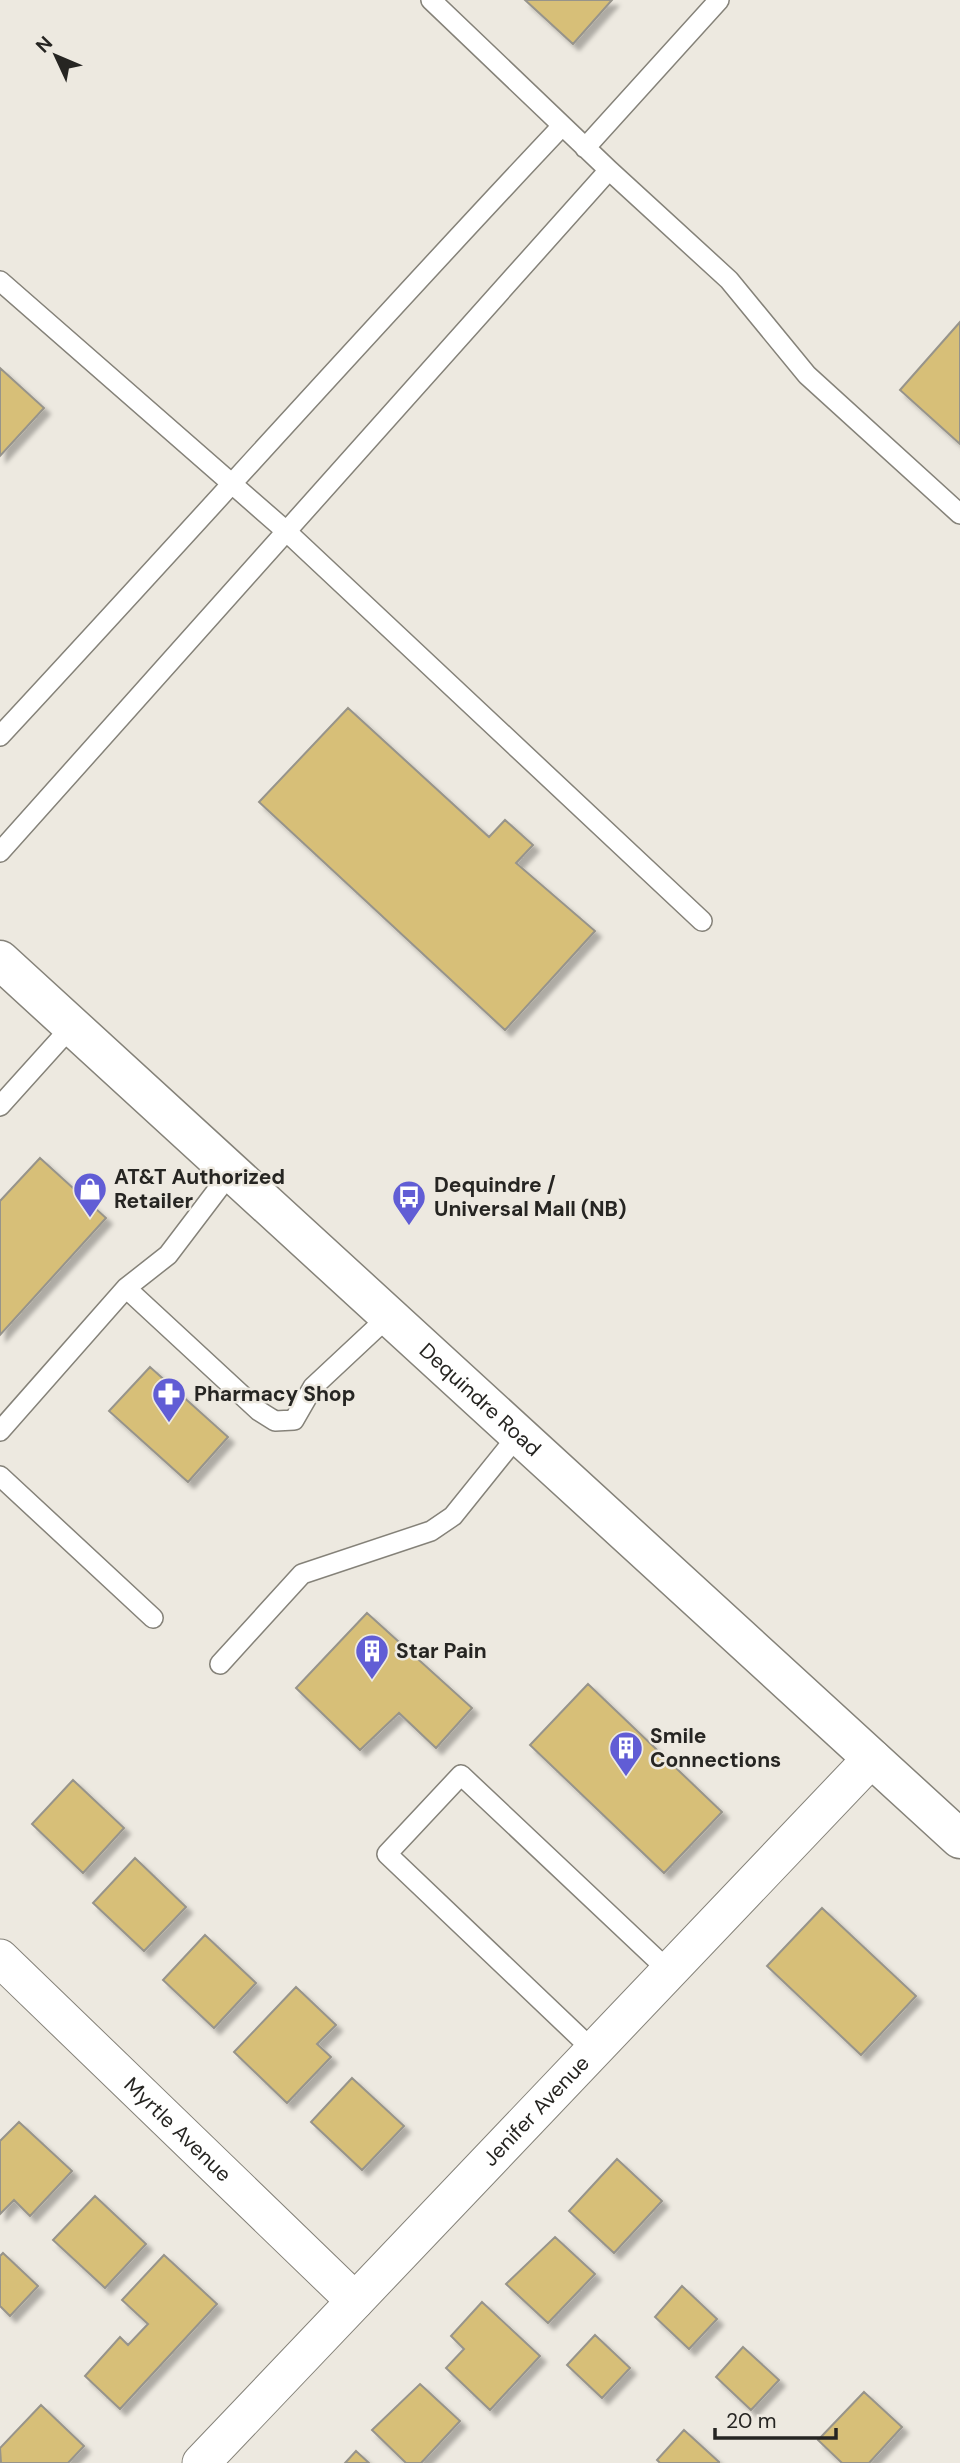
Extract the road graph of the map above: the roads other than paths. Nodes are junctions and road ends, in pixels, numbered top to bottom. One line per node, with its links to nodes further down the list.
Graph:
1 (431, 0): 3 (lane)
2 (719, 0): 4 (lane)
3 (562, 126): 4 (lane); 7 (lane)
4 (585, 148): 5 (lane)
5 (608, 170): 8 (lane); 9 (lane)
6 (0, 281): 7 (lane)
7 (233, 485): 9 (lane); 10 (lane)
8 (960, 514)
9 (286, 531): 11 (lane); 12 (lane)
10 (0, 736)
11 (0, 852)
12 (702, 921)
13 (0, 960): 14 (main road, Dequindre Road)
14 (72, 1026): 15 (lane); 16 (main road, Dequindre Road)
15 (0, 1106)
16 (231, 1172): 17 (lane); 18 (main road, Dequindre Road)
17 (126, 1287): 18 (lane); 19 (lane)
18 (390, 1316): 20 (main road, Dequindre Road)
19 (0, 1431)
20 (519, 1434): 23 (lane); 24 (main road, Dequindre Road)
21 (0, 1476): 22 (lane)
22 (153, 1618)
23 (220, 1664)
24 (872, 1758): 25 (main road, Dequindre Road); 27 (street, Jenifer Avenue)
25 (960, 1839)
26 (0, 1958): 29 (street, Myrtle Avenue)
27 (669, 1971): 28 (street, Jenifer Avenue); 28 (lane)
28 (594, 2052): 29 (street, Jenifer Avenue)
29 (355, 2301): 30 (street, Jenifer Avenue)
30 (201, 2463)

